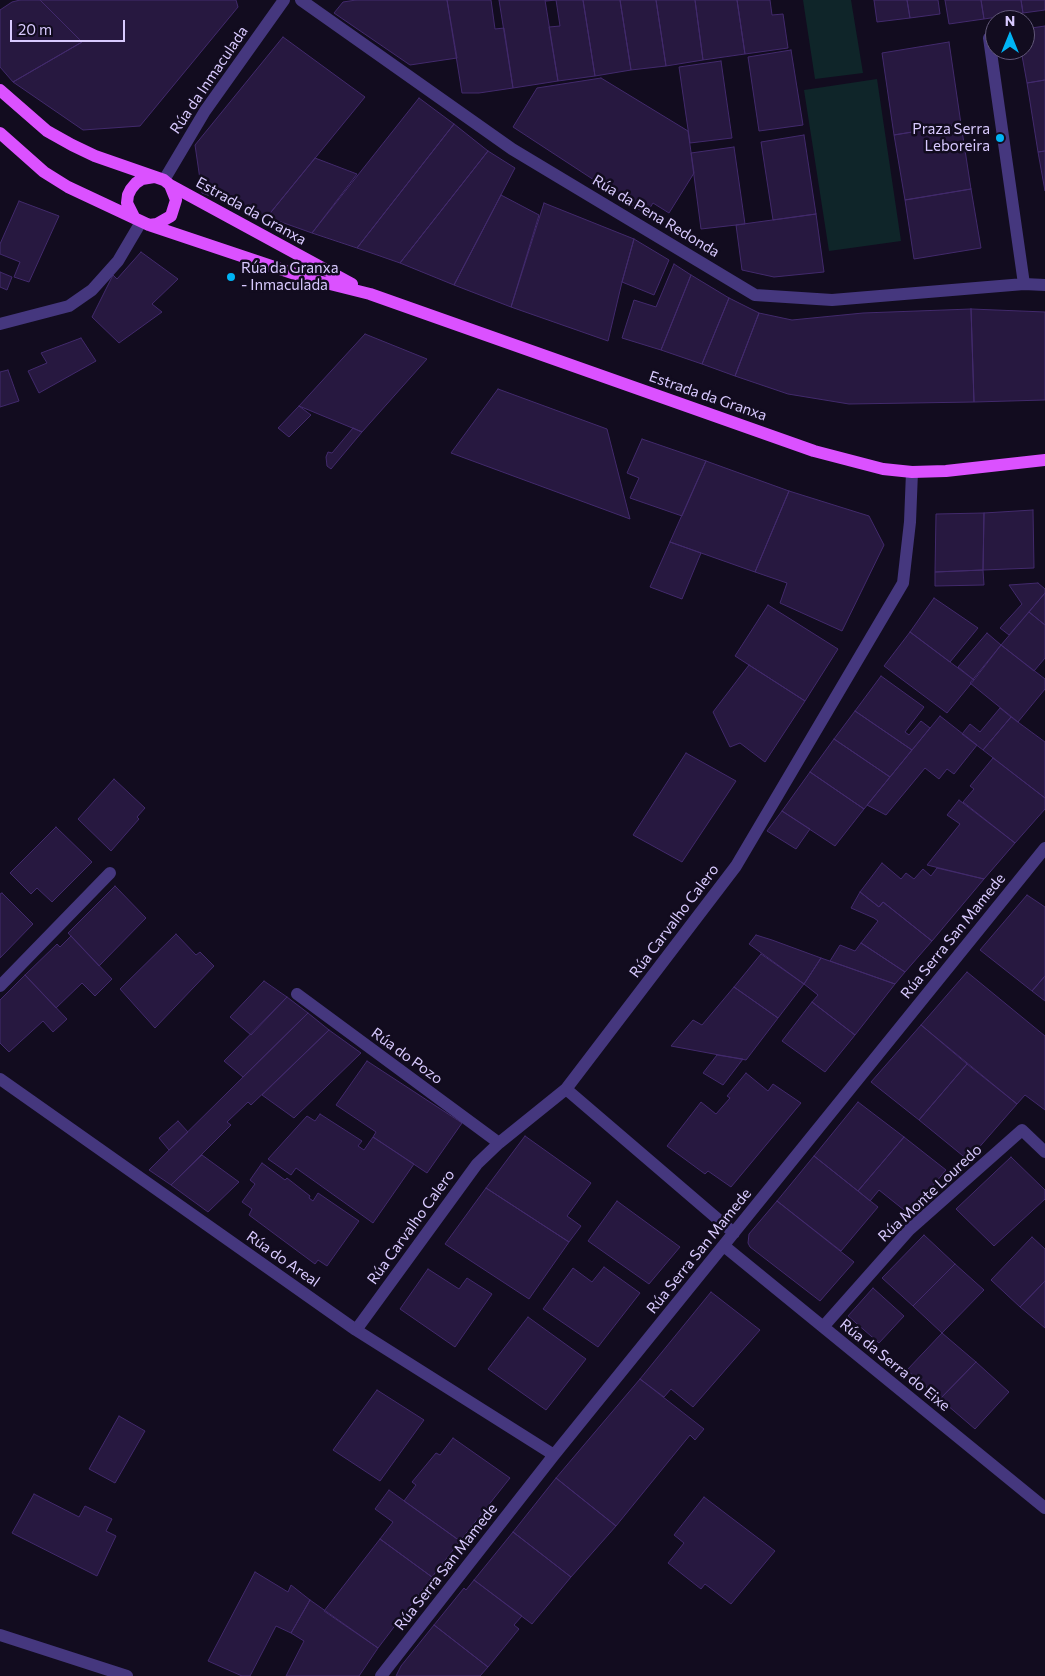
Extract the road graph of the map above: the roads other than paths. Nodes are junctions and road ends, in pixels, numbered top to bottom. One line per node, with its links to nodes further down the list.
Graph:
1 (284, 0): 6 (street, Rúa da Inmaculada)
2 (301, 0): 8 (street, Rúa da Pena Redonda)
3 (991, 60): 8 (street)
4 (0, 90): 6 (main road, Estrada da Granxa)
5 (0, 133): 7 (main road, Estrada da Granxa)
6 (164, 181): 7 (main road, Estrada da Granxa); 7 (main road); 10 (main road, Estrada da Granxa)
7 (141, 221): 10 (main road, Estrada da Granxa); 11 (street)
8 (1024, 284): 9 (street, Rúa da Pena Redonda)
9 (1045, 285)
10 (370, 294): 13 (main road, Estrada da Granxa)
11 (0, 324)
12 (1045, 460): 13 (main road, Estrada da Granxa)
13 (912, 472): 19 (street, Rúa Carvalho Calero)
14 (1045, 848): 22 (street, Rúa Serra San Mamede)
15 (110, 873): 16 (street)
16 (0, 986)
17 (297, 994): 20 (street, Rúa do Pozo)
18 (0, 1080): 25 (street, Rúa do Areal)
19 (566, 1089): 20 (street, Rúa Carvalho Calero); 22 (street)
20 (499, 1143): 25 (street, Rúa Carvalho Calero)
21 (1045, 1152): 24 (street, Rúa Monte Louredo)
22 (734, 1233): 23 (street, Rúa Serra San Mamede)
23 (724, 1246): 24 (street, Rúa da Serra do Eixe); 26 (street, Rúa Serra San Mamede)
24 (823, 1327): 27 (street, Rúa da Serra do Eixe)
25 (356, 1330): 26 (street, Rúa do Areal)
26 (554, 1455): 30 (street, Rúa Serra San Mamede)
27 (1045, 1508)
28 (0, 1635): 29 (street)
29 (127, 1676)
30 (381, 1676)

